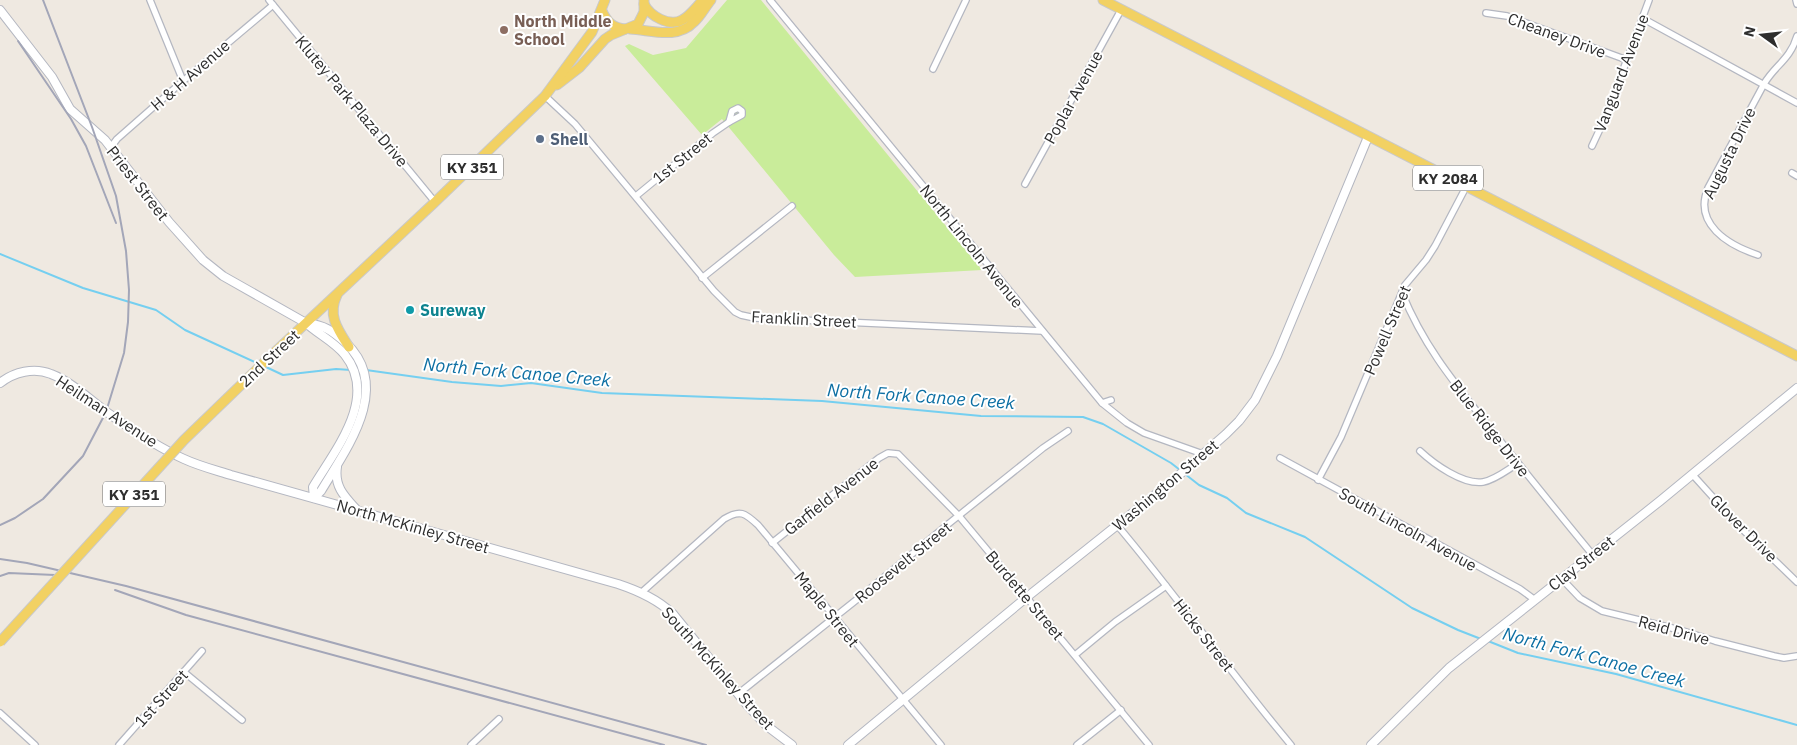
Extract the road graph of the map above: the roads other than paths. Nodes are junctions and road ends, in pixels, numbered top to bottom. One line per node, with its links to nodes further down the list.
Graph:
1 (150, 0): 20 (street)
2 (605, 0): 13 (main road, 2nd Street / KY 351)
3 (703, 0): 10 (main road)
4 (710, 0): 16 (main road)
5 (770, 0): 39 (street, North Lincoln Avenue)
6 (966, 0): 19 (street)
7 (1103, 0): 12 (main road, KY 2084)
8 (1648, 0): 15 (street, Vanguard Avenue)
9 (271, 2): 20 (street, H & H Avenue); 32 (street, Klutey Park Plaza Drive)
10 (644, 2): 16 (main road, 2nd Street / KY 351)
11 (0, 10): 28 (street, Priest Street)
12 (1121, 10): 26 (main road, KY 2084); 29 (street, Poplar Avenue)
13 (602, 11): 16 (main road); 22 (main road, 2nd Street / KY 351)
14 (1486, 13): 18 (street, Cheaney Drive)
15 (1642, 18): 18 (street, Vanguard Avenue); 21 (street)
16 (627, 29): 22 (main road, 2nd Street / KY 351)
17 (1797, 36): 21 (street, Augusta Drive)
18 (1627, 60): 27 (street, Vanguard Avenue)
19 (933, 70)
20 (182, 81): 28 (street, H & H Avenue)
21 (1764, 84): 24 (street); 34 (street, Augusta Drive)
22 (552, 88): 23 (main road, 2nd Street / KY 351)
23 (545, 96): 31 (street, Franklin Street); 32 (main road, 2nd Street / KY 351)
24 (1797, 102)
25 (729, 122): 31 (street, 1st Street)
26 (1368, 137): 30 (main road, KY 2084); 49 (street, Washington Street)
27 (1592, 146)
28 (110, 147): 38 (street, Priest Street)
29 (1024, 184)
30 (1466, 187): 37 (street, Powell Street); 41 (main road, KY 2084)
31 (636, 196): 35 (street, Franklin Street)
32 (435, 202): 36 (main road, 2nd Street / KY 351)
33 (792, 206): 35 (street)
34 (1758, 256)
35 (702, 278): 39 (street, Franklin Street)
36 (340, 289): 38 (main road, 2nd Street / KY 351); 40 (main road)
37 (1402, 293): 53 (street, Blue Ridge Drive); 55 (street, Powell Street)
38 (306, 323): 40 (street, Priest Street); 69 (main road, 2nd Street / KY 351, bridge)
39 (1042, 331): 45 (street, North Lincoln Avenue)
40 (349, 352): 52 (street, Priest Street); 56 (street, Priest Street)
41 (1797, 356)
42 (0, 383): 51 (street, Heilman Avenue)
43 (1797, 388): 54 (street, Clay Street)
44 (1111, 400): 45 (street)
45 (1102, 403): 49 (street, North Lincoln Avenue)
46 (1068, 431): 58 (street, Roosevelt Street)
47 (1420, 451): 53 (street)
48 (893, 453): 58 (street, Burdette Street); 60 (street, Garfield Avenue)
49 (1203, 454): 59 (street, Washington Street)
50 (1280, 458): 55 (street, South Lincoln Avenue)
51 (184, 460): 56 (street, North McKinley Street)
52 (339, 460): 56 (street, Priest Street); 57 (street)
53 (1517, 464): 61 (street, Blue Ridge Drive)
54 (1692, 474): 61 (street, Clay Street); 63 (street, Glover Drive)
55 (1318, 480): 67 (street, South Lincoln Avenue)
56 (314, 498): 57 (street, North McKinley Street)
57 (358, 510): 65 (street, North McKinley Street)
58 (959, 516): 66 (street, Burdette Street); 68 (street, Roosevelt Street)
59 (1117, 525): 64 (street, Hicks Street); 66 (street, Washington Street)
60 (772, 542): 65 (street, Maple Street); 68 (street, Maple Street)
61 (1592, 554): 62 (street, Clay Street)
62 (1561, 578): 67 (street, Clay Street); 72 (street, Reid Drive)
63 (1797, 582)
64 (1166, 586): 71 (street); 88 (street, Hicks Street)
65 (642, 592): 74 (street, South McKinley Street)
66 (1026, 597): 71 (street, Burdette Street); 75 (street, Washington Street)
67 (1535, 600): 89 (street, Clay Street)
68 (834, 618): 74 (street, Roosevelt Street); 75 (street, Maple Street)
69 (0, 642)
70 (202, 651): 73 (street, 1st Street)
71 (1075, 655): 76 (street, Burdette Street)
72 (1797, 656)
73 (184, 672): 79 (street); 81 (street, 1st Street)
74 (738, 694): 83 (street, South McKinley Street)
75 (902, 701): 84 (street, Washington Street); 85 (street, Maple Street)
76 (1121, 710): 86 (street); 87 (street, Burdette Street)
77 (0, 713): 80 (street)
78 (499, 719): 82 (street)
79 (242, 720)
80 (35, 745)
81 (119, 745)
82 (471, 745)
83 (792, 745)
84 (848, 745)
85 (941, 745)
86 (1077, 745)
87 (1150, 745)
88 (1291, 745)
89 (1371, 745)

